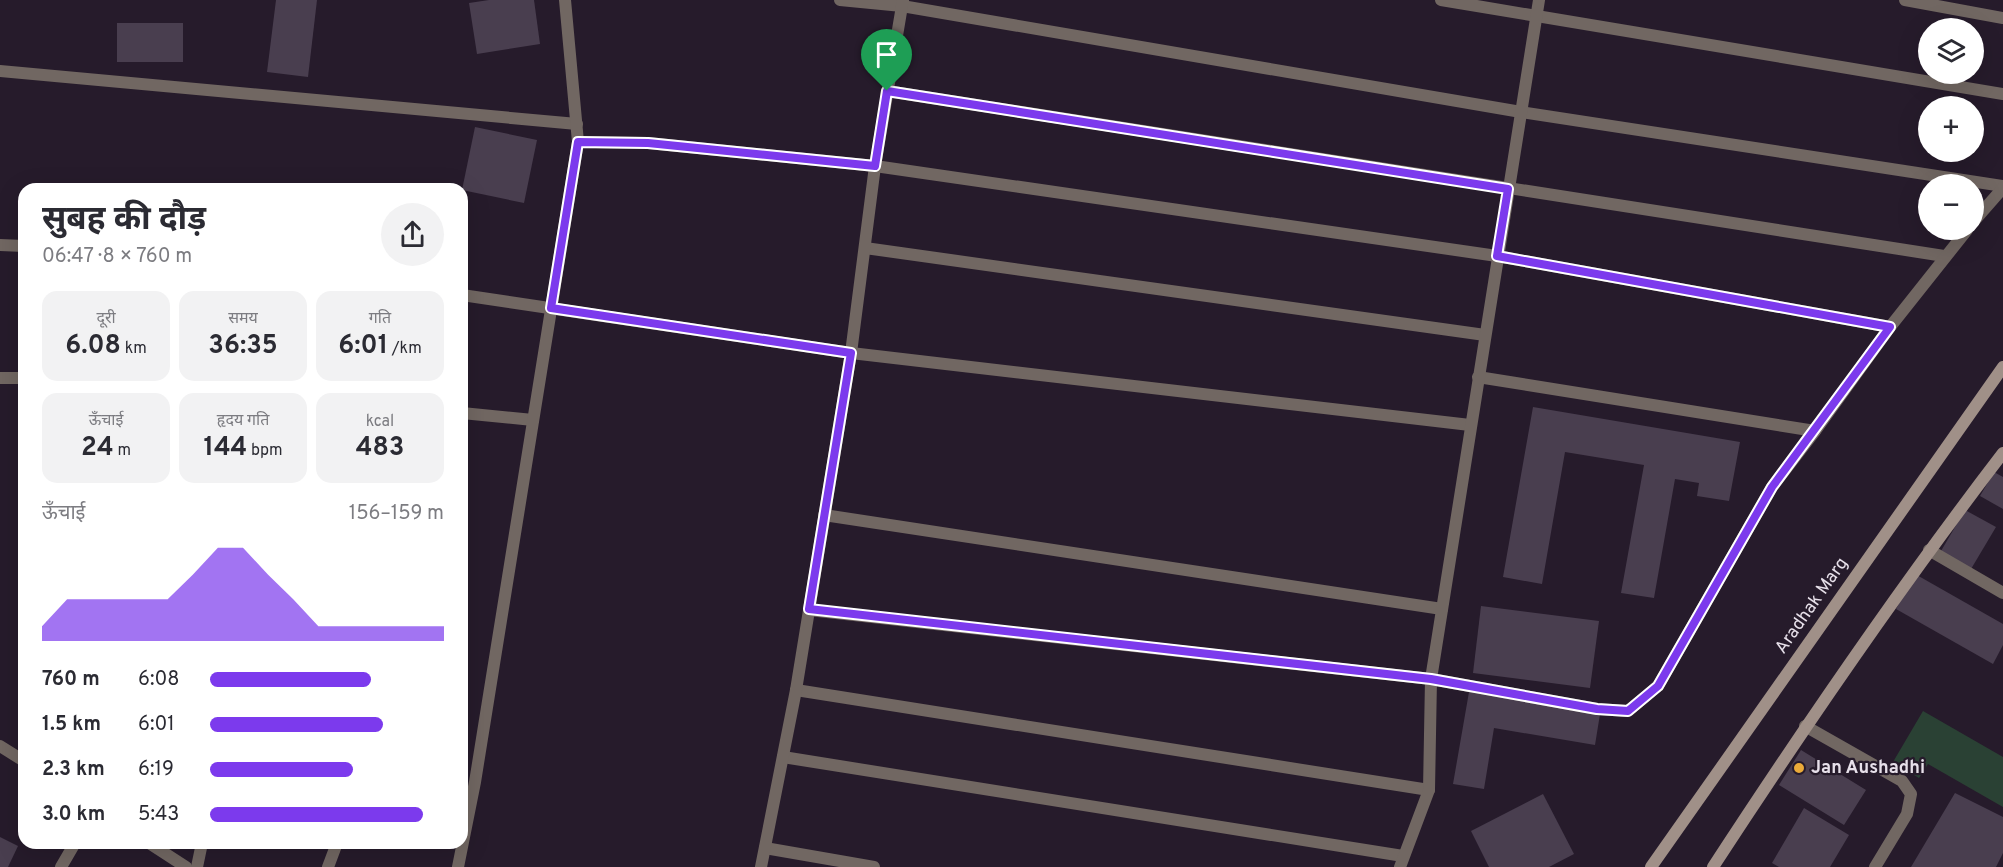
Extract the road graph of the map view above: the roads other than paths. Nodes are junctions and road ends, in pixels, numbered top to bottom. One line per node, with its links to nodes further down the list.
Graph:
1 (565, 0): 13 (street)
2 (840, 0): 6 (street)
3 (1442, 0): 7 (street)
4 (1539, 0): 7 (street)
5 (1905, 0): 8 (street)
6 (903, 3): 10 (street); 12 (street)
7 (1536, 15): 11 (street); 12 (street)
8 (2003, 18)
9 (0, 71): 13 (street)
10 (887, 91): 15 (street); 17 (street)
11 (2003, 94)
12 (1521, 112): 16 (street); 17 (street)
13 (577, 124): 14 (street)
14 (578, 142): 15 (street); 26 (street)
15 (875, 166): 22 (street); 23 (street)
16 (2003, 187): 18 (street)
17 (1508, 189): 23 (street); 24 (street)
18 (1984, 209)
19 (1958, 240): 24 (street)
20 (0, 245): 21 (street)
21 (18, 246)
22 (865, 248): 28 (street); 29 (street)
23 (1497, 256): 27 (street); 28 (street)
24 (1944, 256): 27 (street)
25 (468, 296): 26 (street)
26 (551, 308): 29 (street); 35 (street)
27 (1890, 327): 37 (street)
28 (1485, 335): 31 (street)
29 (851, 353): 36 (street); 39 (street)
30 (2003, 367): 66 (main road, Aradhak Marg)
31 (1478, 377): 36 (street); 37 (street)
32 (0, 378): 33 (street)
33 (18, 378)
34 (468, 414): 35 (street)
35 (533, 420): 51 (street)
36 (1470, 425): 43 (street)
37 (1815, 431): 44 (street)
38 (2003, 453): 40 (main road)
39 (824, 515): 42 (street); 43 (street)
40 (1929, 549): 41 (street); 46 (main road)
41 (2003, 593)
42 (809, 609): 44 (street); 45 (street)
43 (1442, 609): 44 (street)
44 (1431, 679): 50 (street)
45 (796, 690): 49 (street); 50 (street)
46 (1805, 726): 67 (main road); 68 (street)
47 (0, 746): 48 (street)
48 (18, 757)
49 (783, 757): 52 (street); 58 (street)
50 (1429, 790): 58 (street)
51 (468, 817)
52 (765, 848): 64 (street); 65 (street)
53 (72, 849): 59 (street)
54 (158, 849): 60 (street)
55 (201, 849): 61 (street)
56 (335, 849): 62 (street)
57 (462, 849): 63 (street)
58 (1402, 862)
59 (61, 867)
60 (186, 867)
61 (197, 867)
62 (328, 867)
63 (458, 867)
64 (761, 867)
65 (874, 867)
66 (1651, 867)
67 (1713, 867)
68 (1875, 867)

